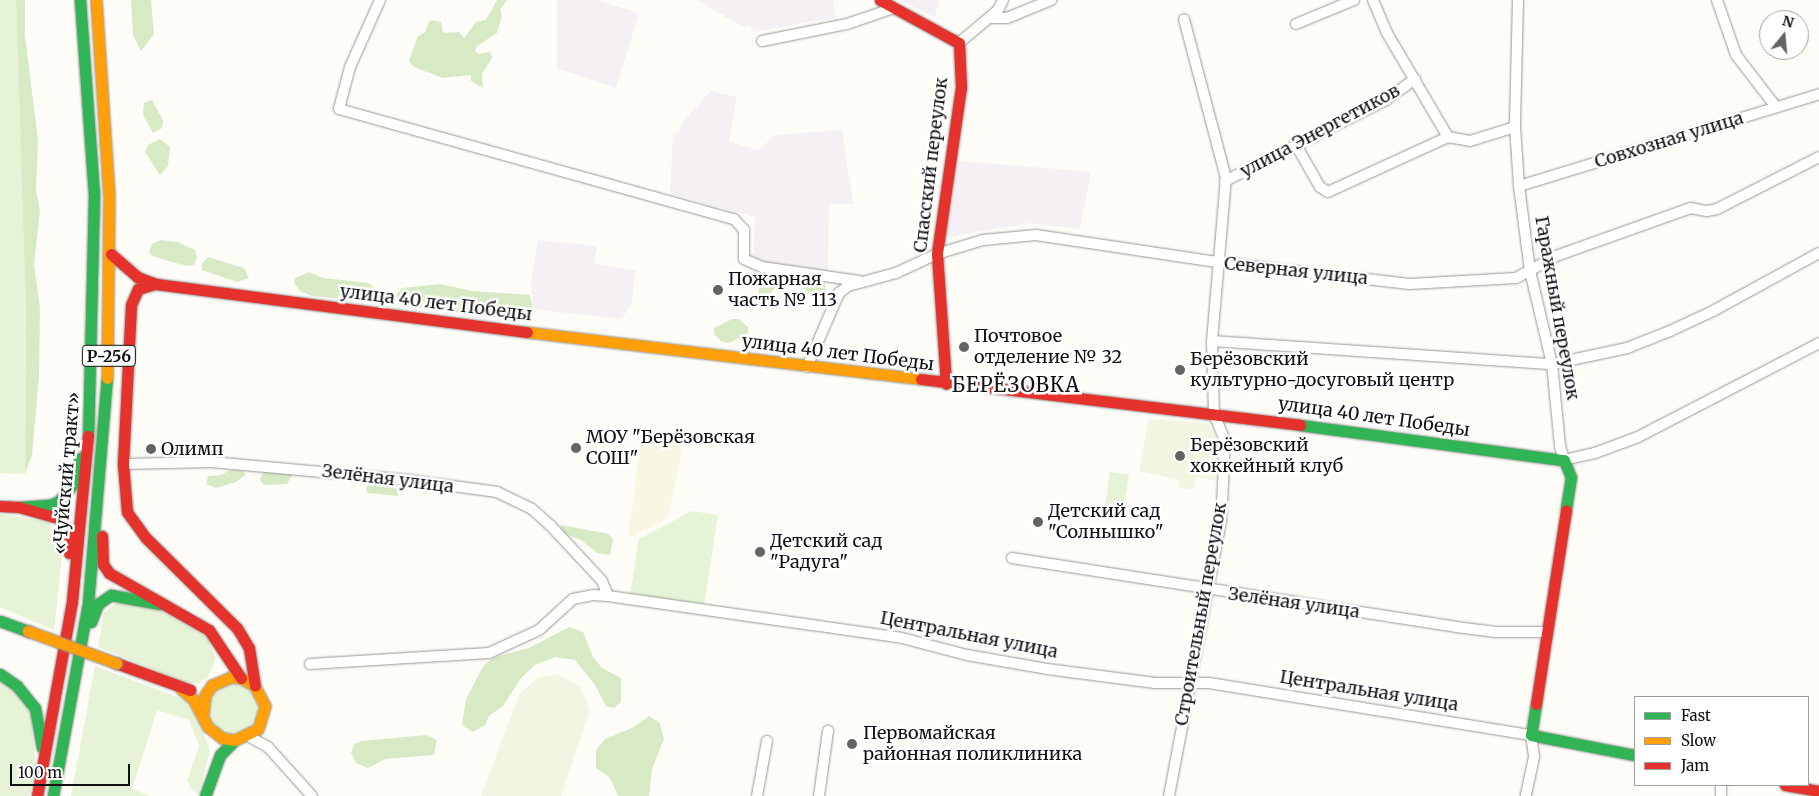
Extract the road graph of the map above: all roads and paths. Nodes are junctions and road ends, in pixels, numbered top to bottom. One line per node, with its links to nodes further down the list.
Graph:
1 (80, 0): 38 (main road, «Чуйский тракт» / Р-256)
2 (96, 0): 27 (main road, «Чуйский тракт» / Р-256)
3 (380, 0): 31 (street)
4 (880, 0): 11 (main road)
5 (1003, 0): 12 (street)
6 (1050, 0): 12 (street)
7 (1354, 0): 14 (street)
8 (1373, 0): 17 (street)
9 (1518, 0): 20 (street, Гаражный переулок)
10 (1717, 0): 19 (street)
11 (894, 8): 15 (street); 16 (main road)
12 (991, 18): 16 (street)
13 (1184, 19): 24 (street, Строительный переулок)
14 (1296, 24)
15 (762, 41)
16 (959, 44): 28 (main road, Спасский переулок)
17 (1415, 80): 21 (street); 22 (street, улица Энергетиков)
18 (1818, 96): 19 (street, Совхозная улица)
19 (1776, 107): 25 (street, Совхозная улица)
20 (1515, 127): 21 (street); 25 (street, Гаражный переулок)
21 (1448, 137): 22 (street)
22 (1296, 145): 24 (street, улица Энергетиков)
23 (1819, 157): 30 (street, Северная улица)
24 (1225, 181): 29 (street, Строительный переулок)
25 (1519, 186): 30 (street, Гаражный переулок)
26 (1819, 253): 35 (street)
27 (111, 254): 32 (main road, улица 40 лет Победы); 42 (main road, «Чуйский тракт» / Р-256)
28 (937, 254): 29 (street, Северная улица); 31 (street, Северная улица); 37 (main road, Спасский переулок)
29 (1217, 262): 30 (street, Северная улица); 33 (street, Строительный переулок)
30 (1530, 271): 35 (street, Гаражный переулок)
31 (860, 281): 36 (street, Северная улица)
32 (156, 284): 36 (main road, улица 40 лет Победы); 41 (main road)
33 (1212, 341): 35 (street); 39 (street, Строительный переулок)
34 (1819, 343): 40 (street, улица 40 лет Победы)
35 (1552, 364): 40 (street, Гаражный переулок)
36 (807, 368): 37 (main road, улица 40 лет Победы)
37 (946, 384): 39 (main road, улица 40 лет Победы)
38 (91, 404): 44 (main road); 52 (main road, «Чуйский тракт» / Р-256)
39 (1214, 414): 40 (main road, улица 40 лет Победы); 46 (street, Строительный переулок)
40 (1564, 460): 50 (main road, Гаражный переулок)
41 (123, 464): 47 (street, Зелёная улица); 59 (main road)
42 (102, 475): 48 (main road); 54 (main road, «Чуйский тракт» / Р-256)
43 (0, 506): 44 (main road)
44 (19, 507): 52 (main road)
45 (1012, 558): 46 (street, Зелёная улица)
46 (1208, 590): 50 (street, Зелёная улица); 57 (street, Строительный переулок)
47 (608, 596): 53 (street, Центральная улица); 57 (street, Центральная улица)
48 (160, 604): 51 (main road); 54 (main road)
49 (0, 621): 60 (main road, bridge)
50 (1547, 632): 65 (main road, Гаражный переулок)
51 (222, 650): 56 (main road); 58 (main road)
52 (63, 663): 72 (main road, «Чуйский тракт» / Р-256)
53 (310, 664)
54 (79, 665): 76 (main road, «Чуйский тракт» / Р-256)
55 (0, 674): 72 (main road)
56 (241, 678): 58 (main road); 59 (main road)
57 (1191, 682): 65 (street, Центральная улица); 81 (street, Строительный переулок)
58 (212, 685): 60 (main road); 61 (main road)
59 (255, 686): 62 (main road)
60 (181, 689): 61 (main road)
61 (202, 714): 64 (main road)
62 (264, 718): 66 (main road); 69 (street)
63 (828, 731): 80 (street)
64 (213, 732): 67 (main road); 70 (main road)
65 (1531, 735): 71 (main road, Центральная улица); 82 (street, Гаражный переулок)
66 (248, 736): 67 (main road); 69 (street)
67 (235, 740): 70 (main road)
68 (767, 741): 79 (street)
69 (268, 747): 78 (street)
70 (220, 755): 77 (main road)
71 (1634, 755)
72 (44, 769): 75 (main road, «Чуйский тракт» / Р-256)
73 (1791, 786): 74 (main road)
74 (1819, 791)
75 (38, 796)
76 (54, 796)
77 (206, 796)
78 (312, 796)
79 (757, 796)
80 (819, 796)
81 (1169, 796)
82 (1526, 796)

